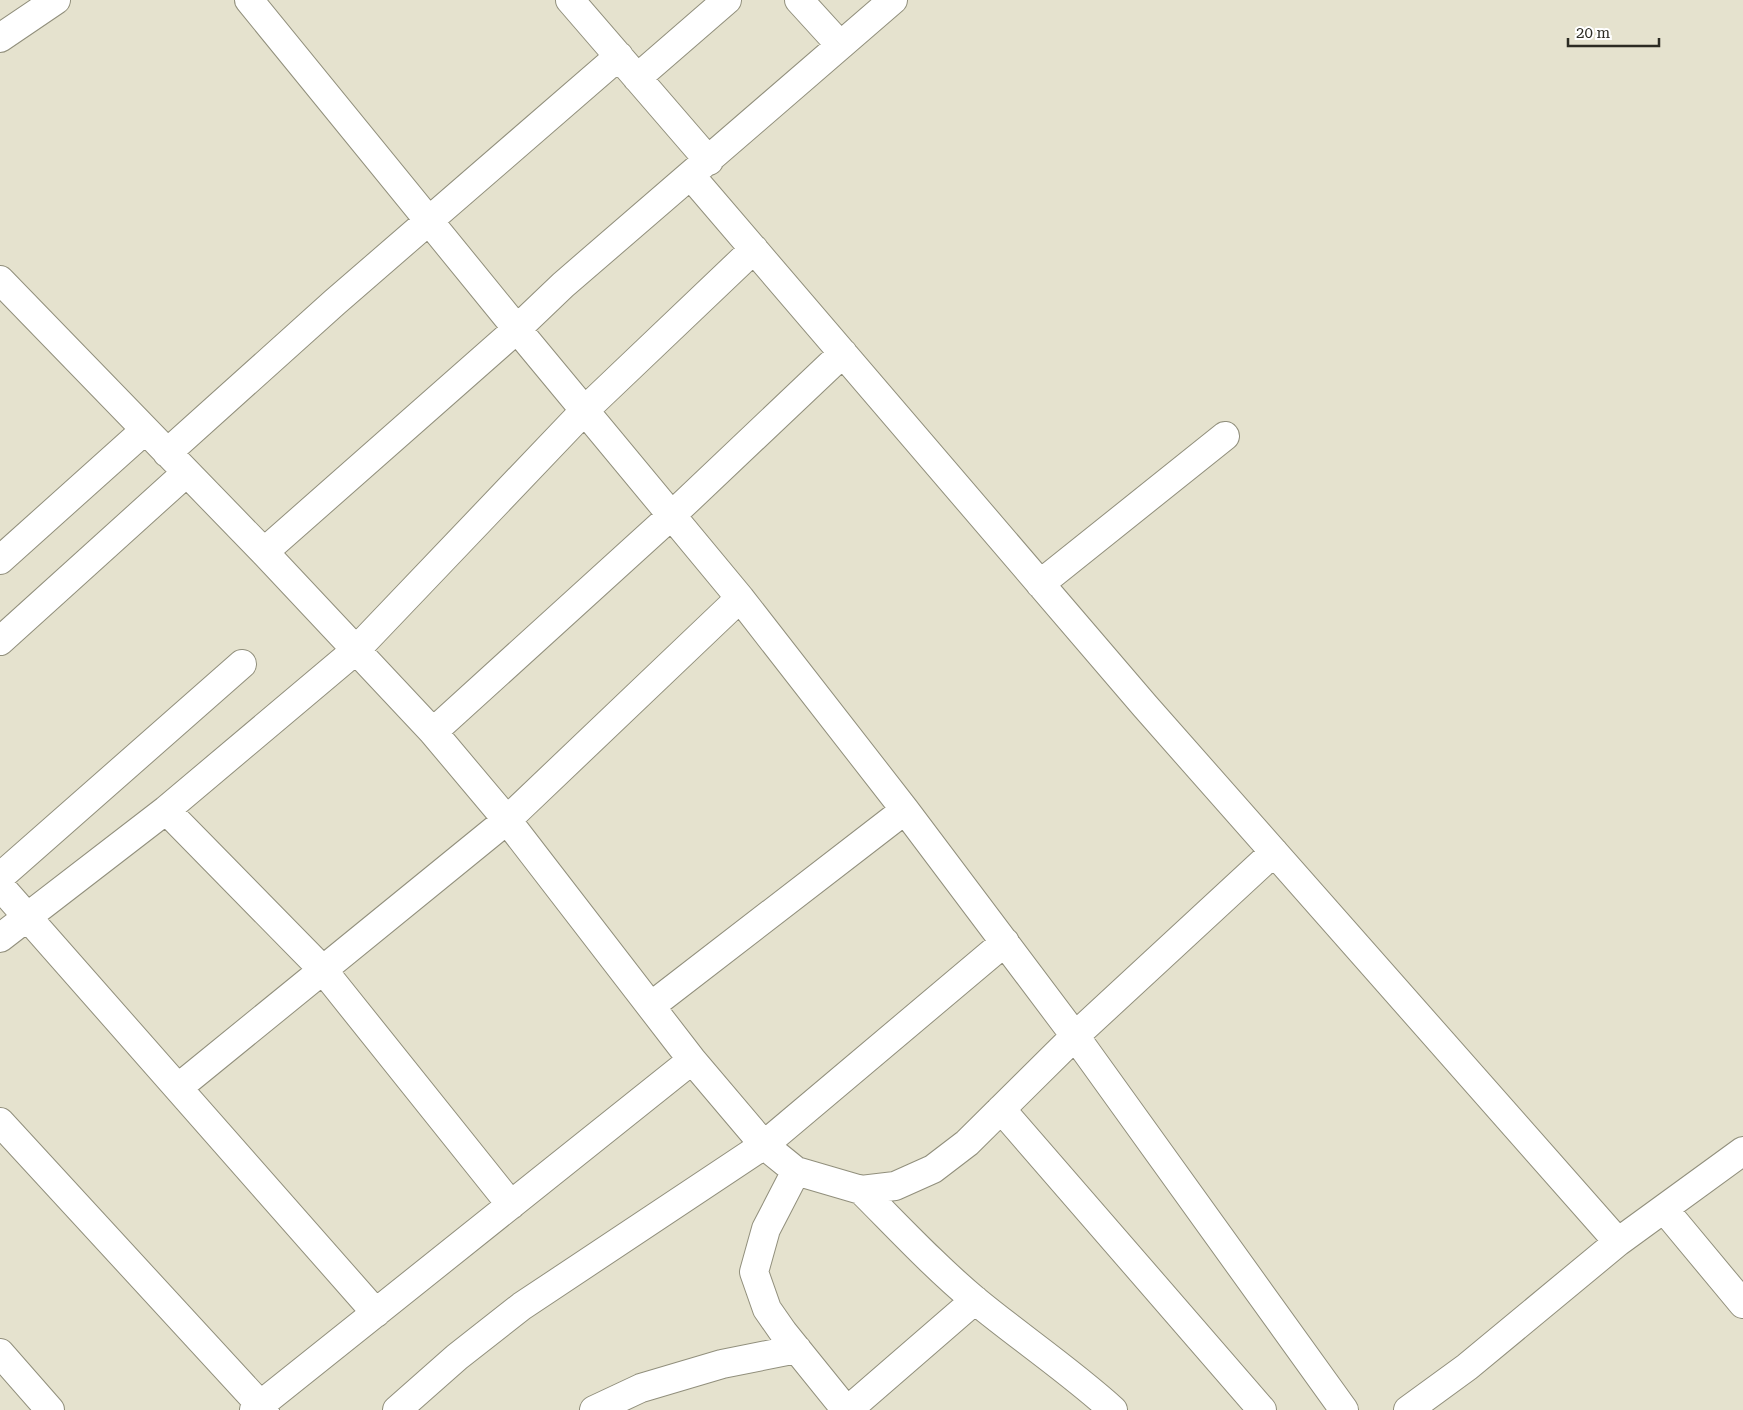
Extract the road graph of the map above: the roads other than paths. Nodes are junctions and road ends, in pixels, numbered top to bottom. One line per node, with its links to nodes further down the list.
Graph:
1 (56, 0): 7 (street)
2 (249, 0): 12 (street)
3 (570, 0): 9 (street)
4 (727, 0): 10 (street)
5 (799, 0): 8 (street)
6 (893, 0): 8 (street)
7 (0, 38)
8 (840, 46): 11 (street)
9 (619, 56): 10 (street); 12 (street)
10 (637, 78): 11 (street)
11 (700, 168): 13 (street); 15 (street)
12 (429, 221): 15 (street); 20 (street)
13 (754, 249): 16 (street); 17 (street)
14 (0, 280): 18 (street)
15 (517, 329): 17 (street); 23 (street)
16 (843, 353): 22 (street); 25 (street)
17 (585, 410): 22 (street); 28 (street)
18 (146, 430): 20 (street); 24 (street)
19 (1225, 436): 25 (street)
20 (167, 453): 21 (street)
21 (186, 472): 23 (street); 27 (street)
22 (672, 515): 26 (street); 30 (street)
23 (264, 552): 28 (street)
24 (0, 560)
25 (1040, 584): 34 (street)
26 (740, 598): 32 (street); 33 (street)
27 (0, 641)
28 (356, 650): 30 (street); 31 (street)
29 (242, 664): 35 (street)
30 (433, 732): 33 (street)
31 (166, 810): 37 (street); 40 (street)
32 (905, 810): 39 (street); 41 (street)
33 (507, 820): 40 (street); 41 (street)
34 (1274, 852): 42 (street); 53 (street)
35 (0, 877)
36 (0, 886): 37 (street)
37 (27, 916): 38 (street); 44 (street)
38 (0, 938)
39 (1005, 942): 42 (street); 47 (street)
40 (322, 970): 44 (street); 51 (street)
41 (650, 1006): 43 (street)
42 (1075, 1036): 45 (street); 66 (street)
43 (692, 1060): 47 (street); 51 (street)
44 (179, 1088): 56 (street)
45 (1001, 1109): 50 (street); 65 (street)
46 (0, 1122): 59 (street)
47 (764, 1145): 49 (street); 61 (street)
48 (1743, 1151): 52 (street)
49 (796, 1171): 50 (street); 57 (street)
50 (861, 1190): 54 (street)
51 (511, 1205): 56 (street)
52 (1664, 1209): 53 (street); 55 (street)
53 (1618, 1242): 67 (street)
54 (975, 1300): 63 (street); 64 (street)
55 (1743, 1304)
56 (376, 1313): 59 (street)
57 (797, 1349): 62 (street); 63 (street)
58 (0, 1353): 60 (street)
59 (259, 1408)
60 (50, 1410)
61 (397, 1410)
62 (594, 1410)
63 (847, 1410)
64 (1113, 1410)
65 (1262, 1410)
66 (1344, 1410)
67 (1408, 1410)

